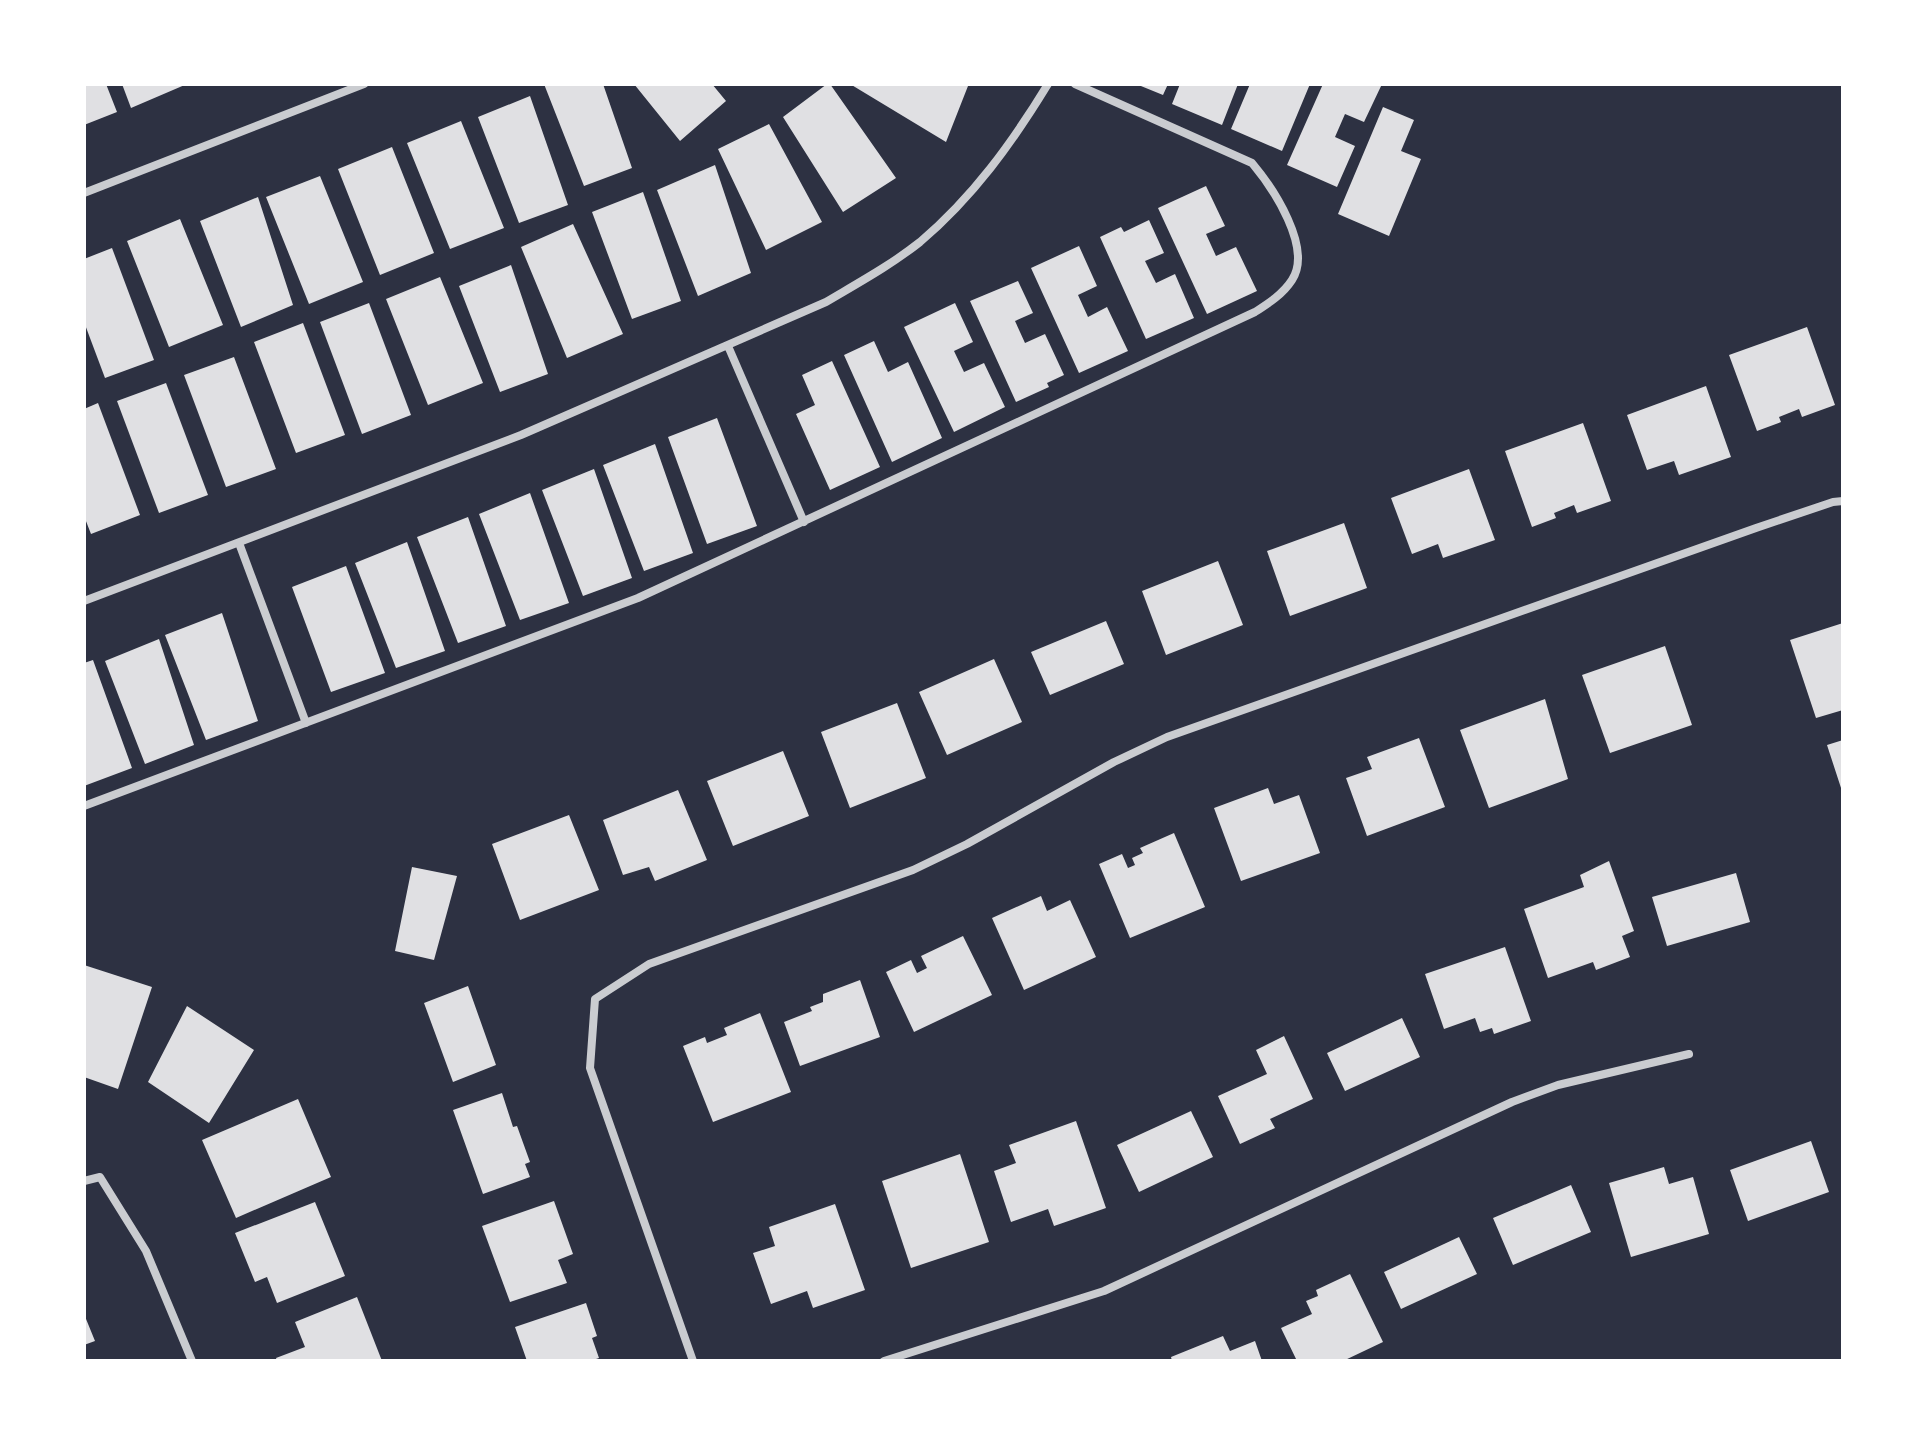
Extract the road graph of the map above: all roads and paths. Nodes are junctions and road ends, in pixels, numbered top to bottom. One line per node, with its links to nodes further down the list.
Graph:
1 (364, 84): 4 (street)
2 (1048, 84): 5 (street)
3 (1075, 84): 7 (street)
4 (84, 193)
5 (728, 346): 7 (street); 8 (street)
6 (1843, 501): 15 (street)
7 (804, 522): 10 (street)
8 (239, 543): 9 (street); 10 (street)
9 (84, 601)
10 (306, 723): 11 (street)
11 (84, 806)
12 (1689, 1054): 16 (street)
13 (84, 1181): 14 (street)
14 (192, 1361)
15 (693, 1361)
16 (884, 1361)

